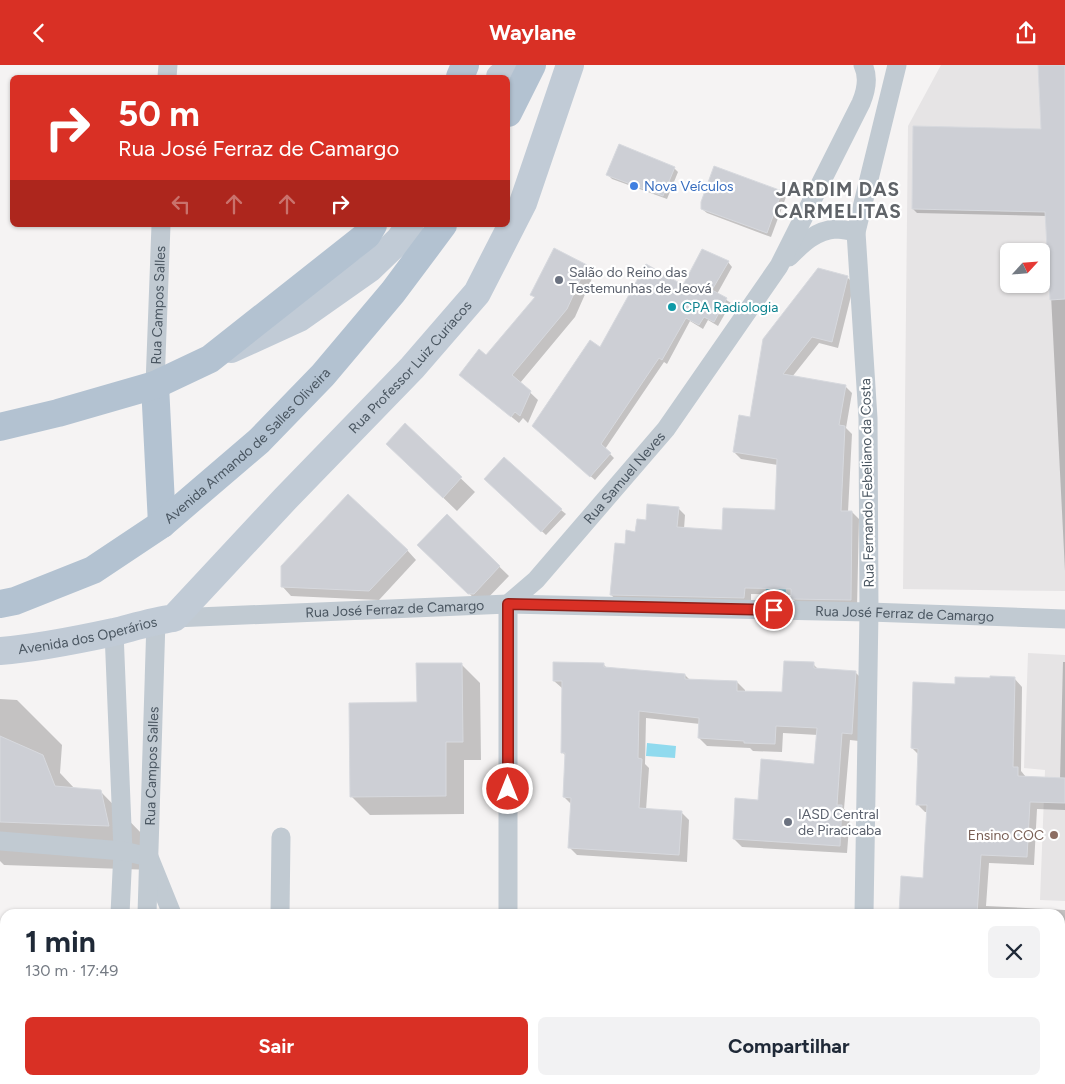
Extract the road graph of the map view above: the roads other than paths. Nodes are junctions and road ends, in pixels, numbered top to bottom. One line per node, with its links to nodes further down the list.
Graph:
1 (514, 65): 6 (street)
2 (532, 65): 7 (main road)
3 (570, 65): 22 (street, Rua Professor Luiz Curiacos)
4 (863, 65): 13 (street, Rua Samuel Neves)
5 (897, 65): 12 (street)
6 (502, 75)
7 (510, 109)
8 (161, 227): 15 (street, Rua Campos Salles)
9 (373, 227): 14 (main road)
10 (409, 227): 14 (street)
11 (442, 227): 17 (main road, Avenida Armando de Salles Oliveira)
12 (856, 232): 13 (street); 21 (street, Rua Fernando Febeliano da Costa)
13 (779, 266): 20 (street, Rua Samuel Neves)
14 (210, 359): 15 (main road)
15 (155, 385): 16 (main road); 17 (main road)
16 (0, 427)
17 (162, 524): 18 (main road, Avenida Armando de Salles Oliveira)
18 (93, 570): 19 (main road, Avenida Armando de Salles Oliveira); 24 (main road)
19 (0, 604)
20 (508, 604): 21 (street, Rua José Ferraz de Camargo); 22 (street, Rua José Ferraz de Camargo); 35 (street)
21 (869, 612): 23 (street, Rua José Ferraz de Camargo); 36 (street, Rua Fernando Febeliano da Costa)
22 (165, 619): 25 (street, Avenida dos Operários); 30 (street, Rua Campos Salles)
23 (1065, 619)
24 (0, 623)
25 (114, 632): 26 (street, Avenida dos Operários); 29 (street, Rua Campos Salles)
26 (0, 651)
27 (281, 837): 34 (street)
28 (0, 841): 29 (street)
29 (123, 851): 30 (street); 31 (street, Rua Campos Salles)
30 (149, 857): 32 (street, Rua Campos Salles); 33 (street)
31 (120, 909)
32 (147, 909)
33 (170, 909)
34 (280, 909)
35 (508, 909)
36 (864, 909)

